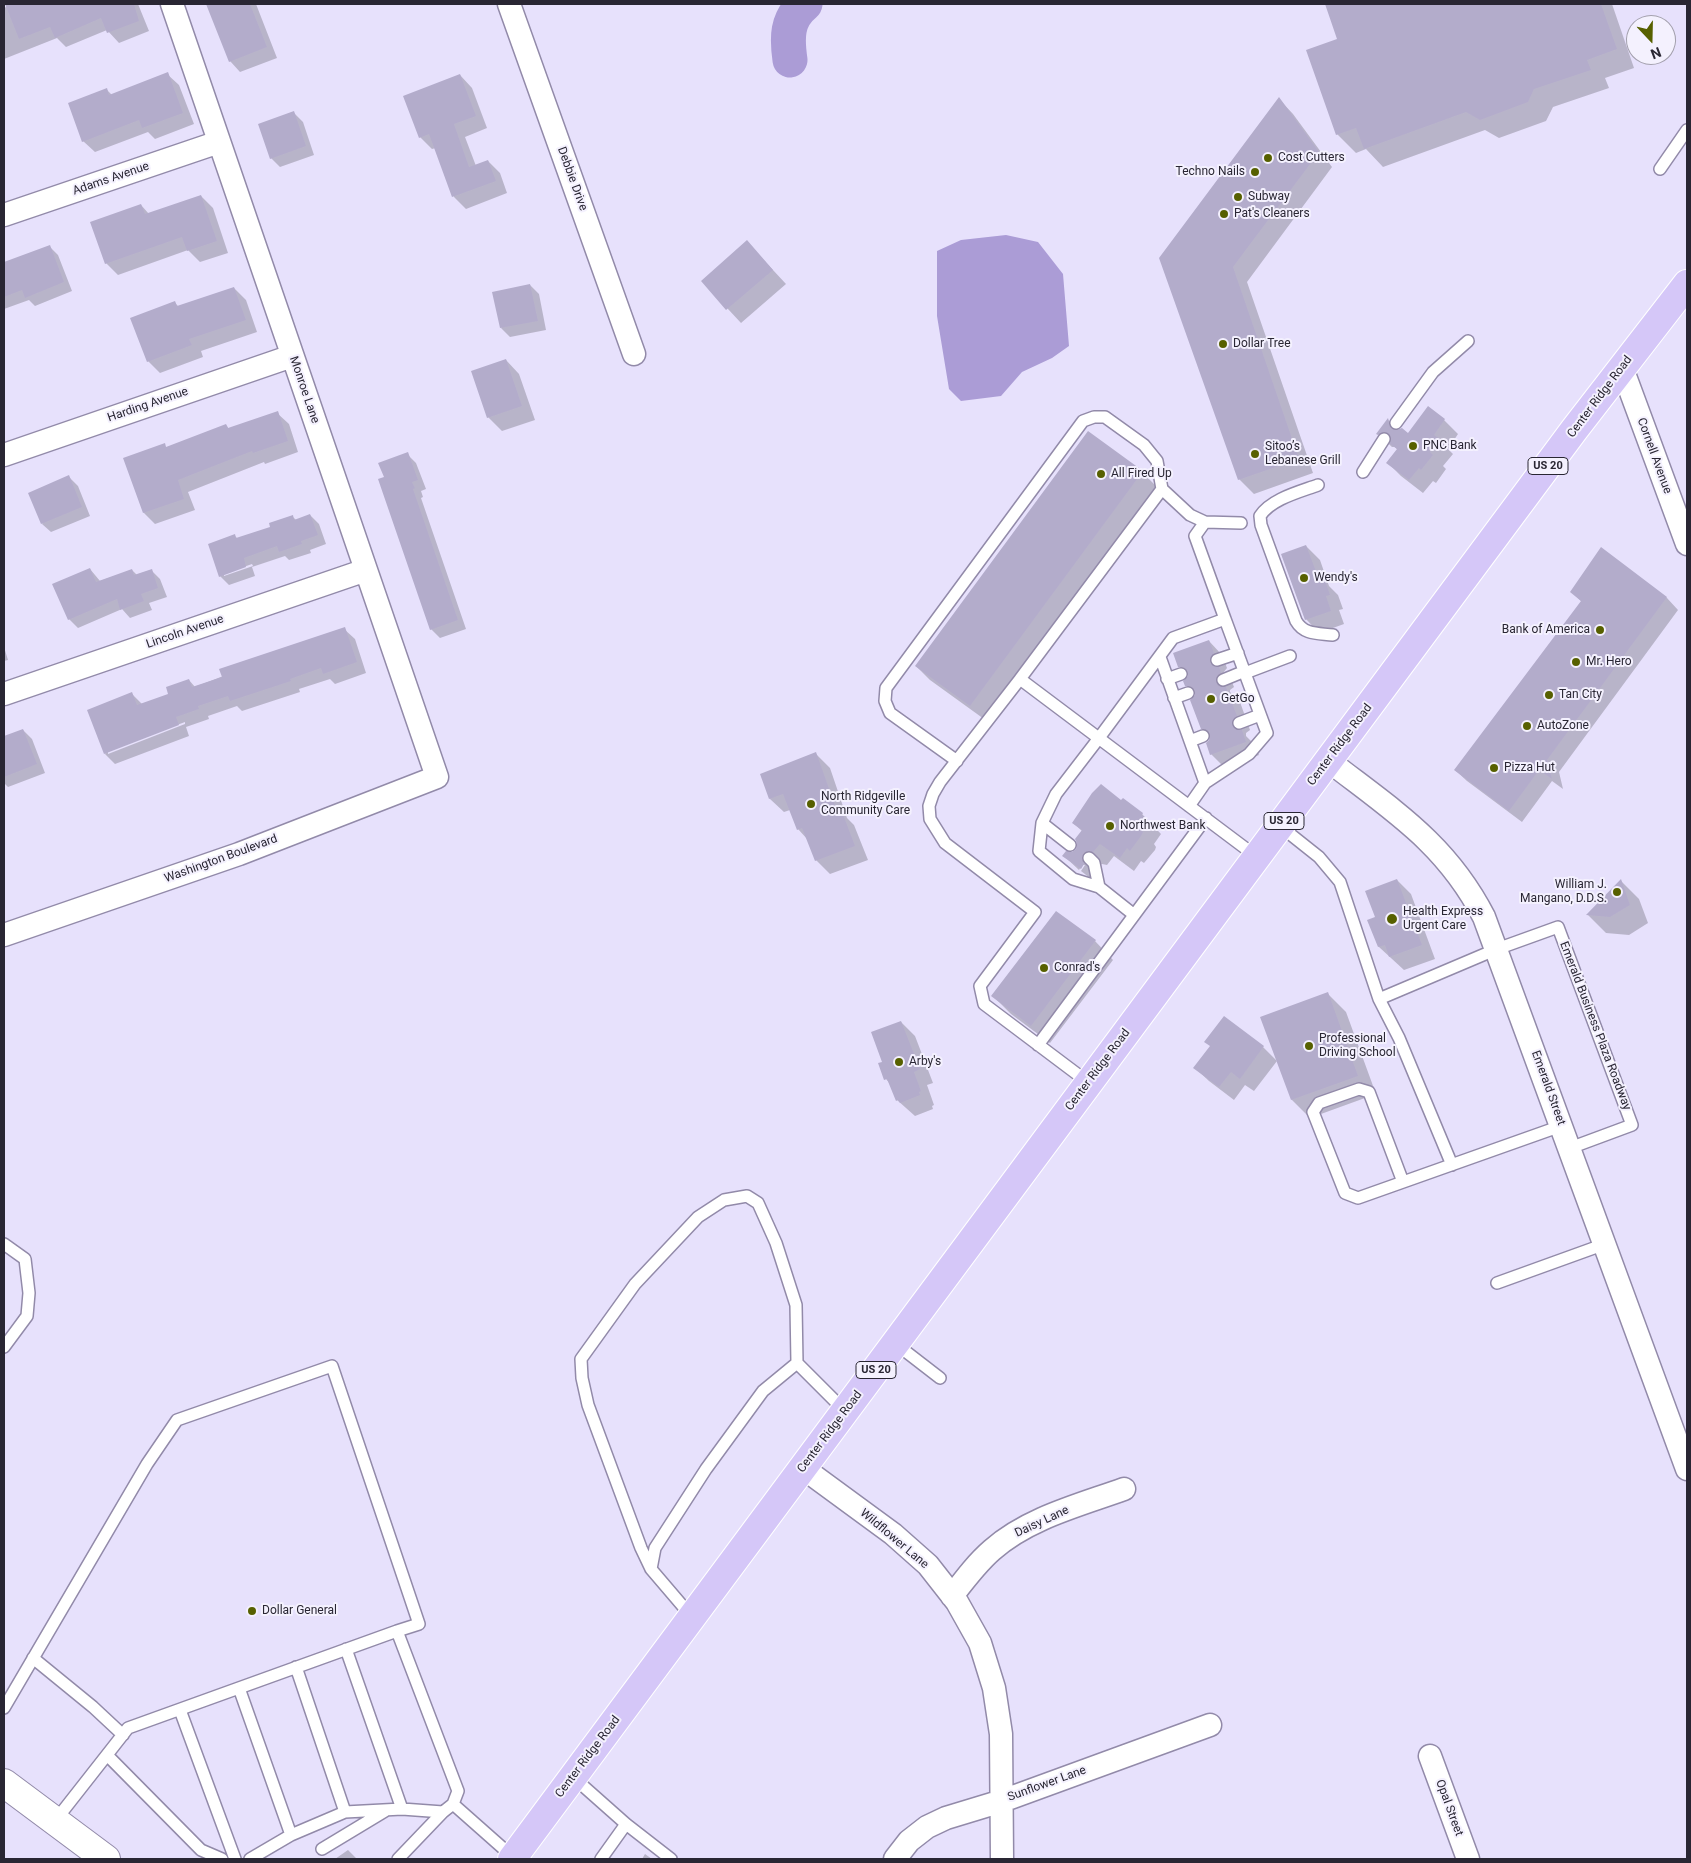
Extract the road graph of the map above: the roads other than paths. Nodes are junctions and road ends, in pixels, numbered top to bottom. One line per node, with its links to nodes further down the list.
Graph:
1 (172, 4): 4 (street, Monroe Lane)
2 (510, 4): 9 (street, Debbie Drive)
3 (1687, 130): 5 (lane)
4 (219, 142): 6 (street, Adams Avenue); 10 (street, Monroe Lane)
5 (1660, 169)
6 (4, 215)
7 (1687, 284): 11 (main road, Center Ridge Road / US 20)
8 (1468, 341): 12 (lane)
9 (634, 354)
10 (292, 356): 14 (street, Harding Avenue); 21 (street, Monroe Lane)
11 (1622, 368): 20 (street, Cornell Avenue); 42 (main road, Center Ridge Road / US 20)
12 (1396, 424)
13 (1384, 439): 15 (lane)
14 (4, 455)
15 (1363, 472)
16 (1318, 485): 23 (lane)
17 (1162, 490): 18 (lane); 30 (lane); 41 (lane)
18 (1206, 522): 19 (lane); 22 (lane)
19 (1241, 523)
20 (1687, 544)
21 (366, 570): 34 (street, Lincoln Avenue); 43 (street, Monroe Lane)
22 (1225, 619): 24 (lane); 26 (lane)
23 (1333, 635)
24 (1238, 653): 27 (lane); 28 (lane)
25 (1290, 656): 28 (lane)
26 (1160, 657): 31 (lane); 39 (lane)
27 (1217, 660)
28 (1245, 672): 32 (lane); 36 (lane)
29 (1180, 674): 31 (lane)
30 (1020, 679): 39 (lane); 41 (lane)
31 (1167, 679): 35 (lane)
32 (1224, 680)
33 (1188, 693): 35 (lane)
34 (4, 694)
35 (1174, 698): 40 (lane)
36 (1260, 715): 37 (lane); 44 (lane)
37 (1239, 723)
38 (1203, 736): 40 (lane)
39 (1099, 738): 45 (lane); 47 (lane)
40 (1190, 741): 44 (lane)
41 (957, 761): 57 (lane)
42 (1329, 761): 48 (main road, Center Ridge Road / US 20); 55 (street, Emerald Street)
43 (437, 777): 54 (street, Washington Boulevard)
44 (1205, 783): 45 (lane)
45 (1189, 806): 46 (lane)
46 (1206, 818): 50 (lane); 53 (lane)
47 (1042, 823): 49 (lane); 52 (lane)
48 (1280, 826): 50 (main road, Center Ridge Road / US 20); 56 (lane)
49 (1070, 845)
50 (1257, 857): 58 (main road, Center Ridge Road / US 20)
51 (1089, 858): 52 (lane)
52 (1099, 887): 53 (lane)
53 (1133, 914): 57 (lane)
54 (4, 934)
55 (1497, 950): 56 (lane); 59 (street, Emerald Street); 60 (lane, Emerald Business Plaza Roadway)
56 (1379, 998): 61 (lane)
57 (1038, 1045): 58 (lane)
58 (1089, 1083): 66 (main road, Center Ridge Road / US 20)
59 (1561, 1126): 60 (street, Emerald Street); 61 (lane)
60 (1570, 1148): 64 (street, Emerald Street)
61 (1452, 1165): 62 (lane)
62 (1403, 1182): 62 (lane)
63 (4, 1244): 67 (lane)
64 (1605, 1244): 65 (lane); 72 (street, Emerald Street)
65 (1497, 1283)
66 (896, 1344): 69 (lane); 70 (main road, Center Ridge Road / US 20)
67 (4, 1347)
68 (797, 1363): 70 (lane); 74 (lane); 74 (lane)
69 (940, 1378)
70 (845, 1411): 71 (main road, Center Ridge Road / US 20)
71 (803, 1468): 75 (street, Wildflower Lane); 76 (main road, Center Ridge Road / US 20)
72 (1687, 1469)
73 (1124, 1489): 75 (street, Daisy Lane)
74 (651, 1569): 76 (lane)
75 (952, 1596): 90 (street, Wildflower Lane)
76 (692, 1617): 88 (main road, Center Ridge Road / US 20)
77 (397, 1631): 78 (lane); 79 (lane); 91 (lane)
78 (346, 1650): 80 (lane); 92 (lane)
79 (33, 1658): 82 (lane); 85 (lane)
80 (296, 1668): 81 (lane); 94 (lane)
81 (239, 1688): 83 (lane); 98 (lane)
82 (4, 1708)
83 (180, 1710): 85 (lane); 102 (lane)
84 (1210, 1725): 90 (street, Sunflower Lane)
85 (123, 1735): 86 (lane)
86 (107, 1755): 96 (lane); 101 (lane)
87 (1430, 1756): 110 (street, Opal Street)
88 (573, 1777): 97 (lane); 105 (main road, Center Ridge Road / US 20)
89 (4, 1782): 96 (street)
90 (1002, 1801): 108 (street, Sunflower Lane); 109 (street, Wildflower Lane)
91 (453, 1804): 95 (lane); 105 (lane)
92 (402, 1809): 93 (lane); 95 (lane)
93 (386, 1810): 94 (lane); 99 (lane)
94 (345, 1812): 98 (lane)
95 (443, 1812): 104 (lane)
96 (56, 1821): 100 (street)
97 (626, 1824): 106 (lane); 107 (lane)
98 (291, 1835): 103 (lane)
99 (322, 1849)
100 (106, 1859)
101 (222, 1859)
102 (235, 1859)
103 (250, 1859)
104 (398, 1859)
105 (513, 1859)
106 (601, 1859)
107 (671, 1859)
108 (895, 1859)
109 (1002, 1859)
110 (1468, 1859)

